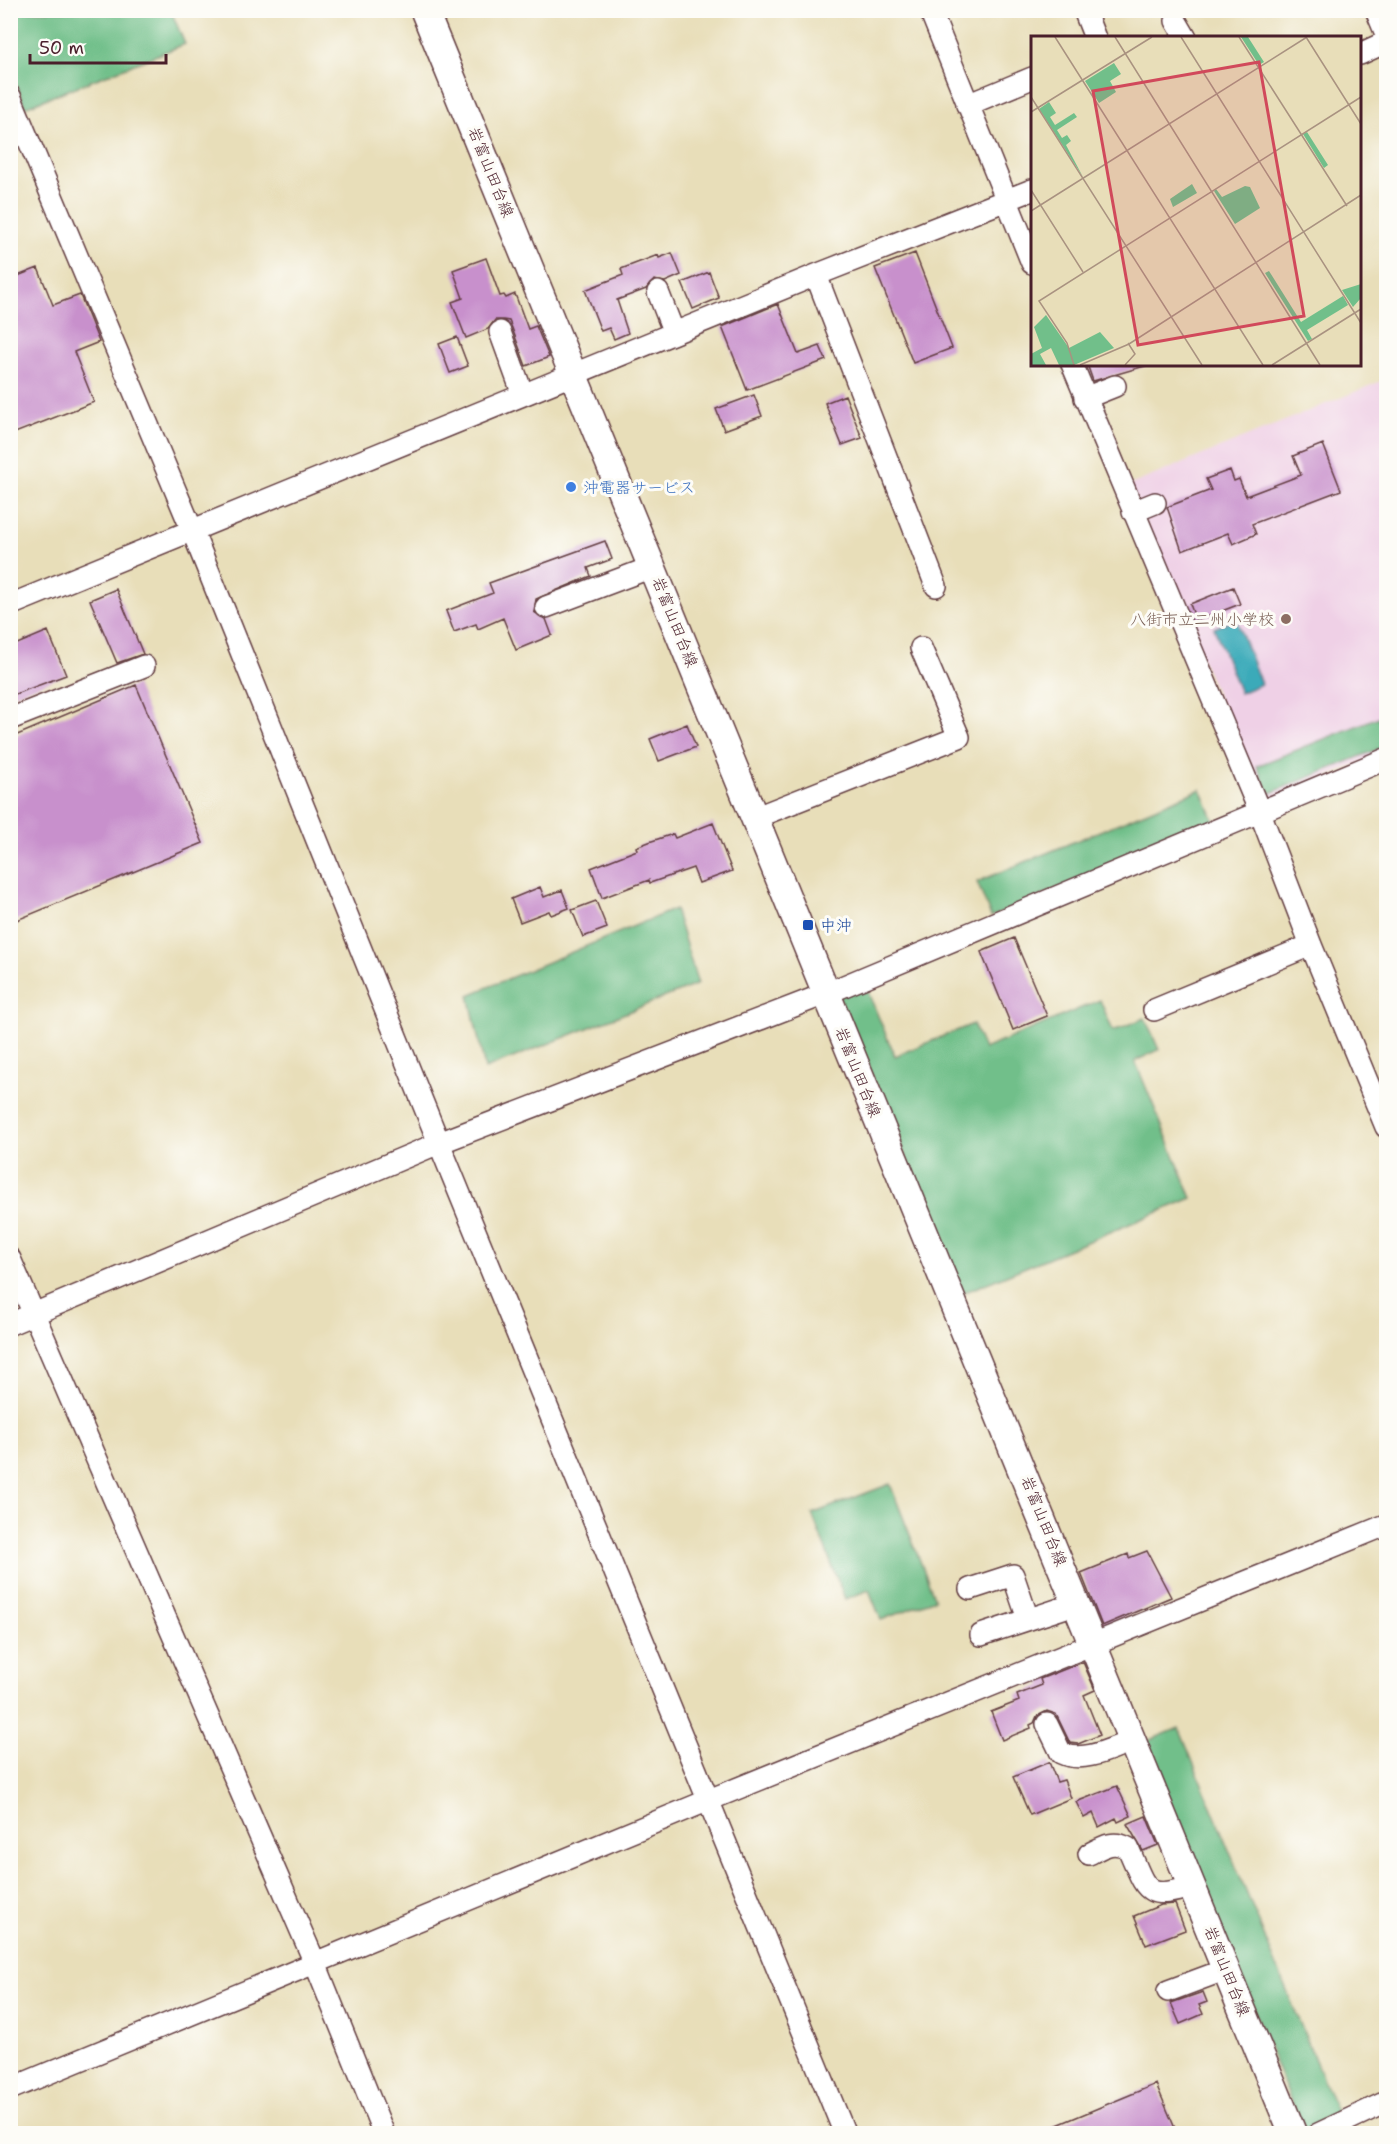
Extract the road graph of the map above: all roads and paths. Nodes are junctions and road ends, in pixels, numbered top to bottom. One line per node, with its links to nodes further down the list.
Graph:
1 (424, 10): 20 (main road, 岩富山田台線)
2 (930, 10): 11 (street)
3 (1084, 10): 6 (street)
4 (1376, 10): 5 (street)
5 (1386, 34)
6 (1094, 36)
7 (1386, 42): 8 (street)
8 (1361, 53)
9 (1031, 78): 11 (street)
10 (10, 96): 26 (street)
11 (967, 105): 13 (street)
12 (1031, 190): 13 (street)
13 (1008, 200): 14 (street); 15 (street)
14 (1031, 260)
15 (816, 275): 18 (street); 28 (street)
16 (658, 292): 18 (street)
17 (500, 332): 22 (street)
18 (674, 333): 20 (street)
19 (1073, 366): 23 (street)
20 (574, 374): 22 (street); 27 (main road, 岩富山田台線)
21 (1115, 386): 23 (street)
22 (523, 395): 26 (street)
23 (1085, 398): 25 (street)
24 (1155, 503): 25 (street)
25 (1134, 512): 35 (street)
26 (192, 530): 29 (street); 41 (street)
27 (652, 567): 30 (street); 36 (main road, 岩富山田台線)
28 (936, 586)
29 (10, 605)
30 (546, 607)
31 (921, 648): 36 (street)
32 (144, 666): 33 (street)
33 (10, 719)
34 (1386, 759): 35 (street)
35 (1259, 810): 37 (street); 38 (street)
36 (754, 818): 38 (main road, 岩富山田台線)
37 (1311, 945): 39 (street); 40 (street)
38 (825, 994): 41 (street); 47 (main road, 岩富山田台線)
39 (1154, 1010)
40 (1386, 1127)
41 (439, 1143): 43 (street); 53 (street)
42 (10, 1259): 43 (street)
43 (33, 1315): 44 (street); 56 (street)
44 (10, 1324)
45 (1386, 1525): 50 (street)
46 (970, 1589): 48 (street)
47 (1077, 1603): 48 (street); 50 (main road, 岩富山田台線)
48 (1028, 1619): 49 (street)
49 (981, 1635)
50 (1095, 1646): 52 (main road, 岩富山田台線); 53 (street)
51 (1047, 1724): 52 (street)
52 (1134, 1740): 55 (main road, 岩富山田台線)
53 (709, 1800): 56 (street); 62 (street)
54 (1089, 1854): 55 (street)
55 (1193, 1886): 57 (main road, 岩富山田台線)
56 (315, 1964): 59 (street); 61 (street)
57 (1227, 1969): 58 (street); 63 (main road, 岩富山田台線)
58 (1168, 1991)
59 (10, 2089)
60 (1386, 2102): 64 (street)
61 (384, 2133)
62 (846, 2133)
63 (1293, 2133)
64 (1318, 2133)

